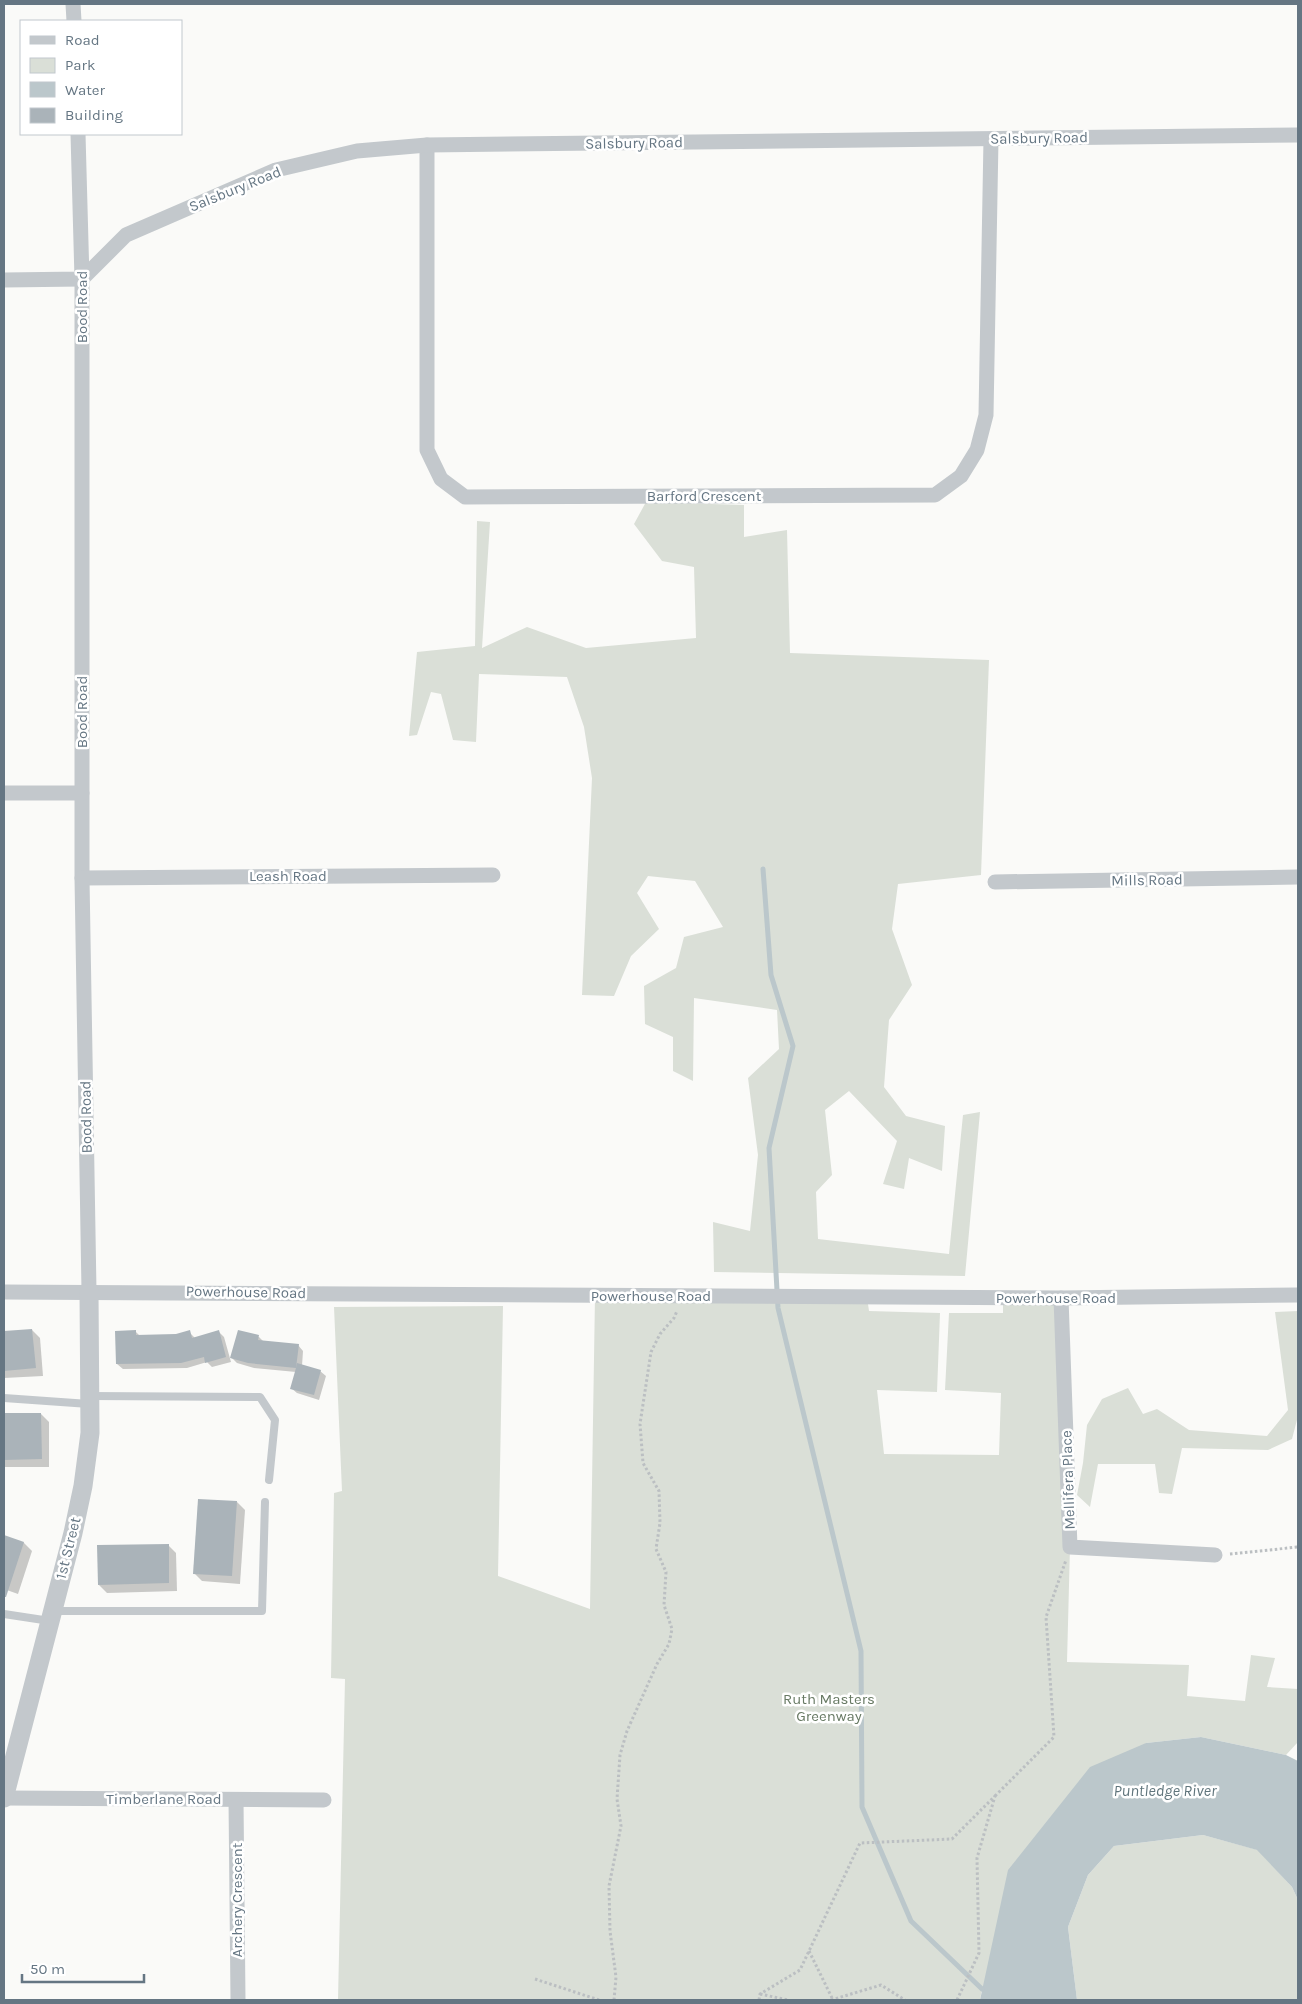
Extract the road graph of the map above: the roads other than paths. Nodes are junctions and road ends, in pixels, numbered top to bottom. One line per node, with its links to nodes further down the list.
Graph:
1 (73, 4): 2 (street)
2 (74, 20)
3 (78, 135): 7 (street, Bood Road)
4 (1298, 135): 5 (street, Salsbury Road)
5 (991, 139): 6 (street, Salsbury Road); 6 (street, Barford Crescent)
6 (427, 145): 7 (street, Salsbury Road)
7 (82, 279): 8 (street); 10 (street, Bood Road)
8 (4, 280)
9 (4, 793): 10 (street)
10 (82, 793): 13 (street, Bood Road)
11 (493, 875): 13 (street, Leash Road)
12 (1298, 877): 14 (street, Mills Road)
13 (82, 878): 15 (street, Bood Road)
14 (995, 882)
15 (89, 1291): 16 (street, Powerhouse Road); 18 (street, Powerhouse Road); 20 (street, 1st Street)
16 (4, 1292)
17 (1298, 1294): 18 (street, Powerhouse Road)
18 (1061, 1298): 23 (street, Mellifera Place)
19 (4, 1398): 20 (lane)
20 (90, 1400): 21 (lane); 25 (street, 1st Street)
21 (269, 1480)
22 (265, 1502): 25 (lane)
23 (1214, 1555)
24 (4, 1614): 25 (lane)
25 (51, 1616): 26 (street, 1st Street)
26 (4, 1798): 27 (street, Timberlane Road)
27 (236, 1800): 28 (street, Timberlane Road); 29 (street, Archery Crescent)
28 (324, 1800)
29 (238, 2000)

